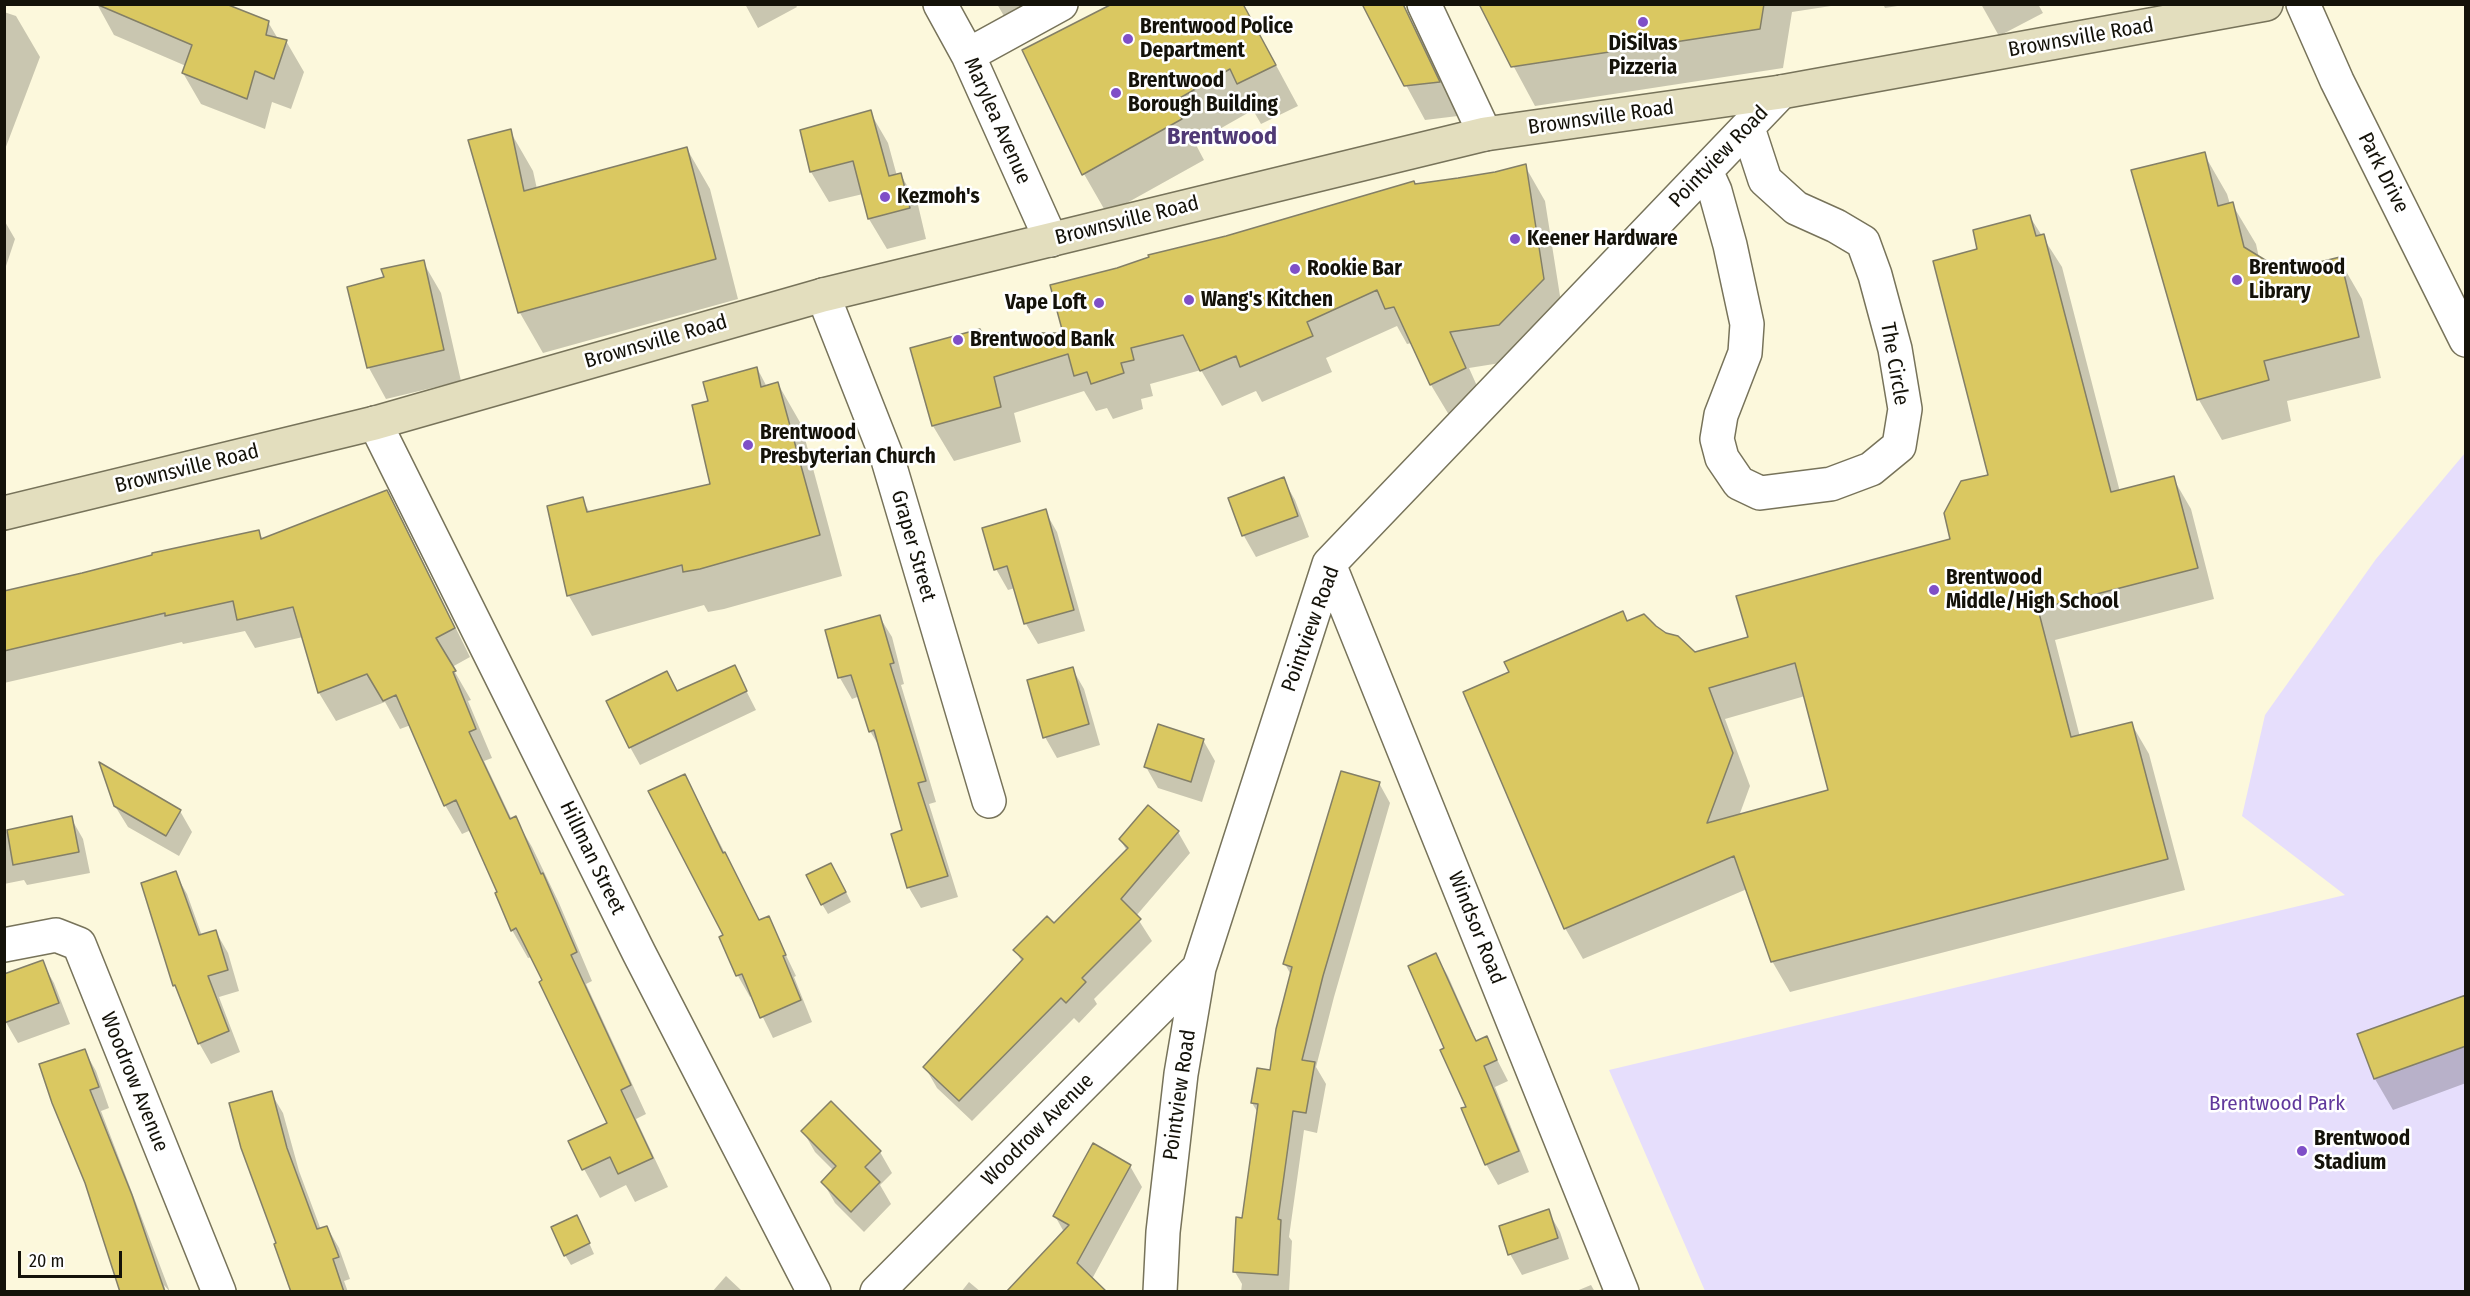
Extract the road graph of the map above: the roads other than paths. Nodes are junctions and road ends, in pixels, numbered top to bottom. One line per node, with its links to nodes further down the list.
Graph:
1 (940, 4): 6 (street, Marylea Avenue)
2 (1061, 4): 6 (street)
3 (1424, 4): 9 (street)
4 (2266, 4): 7 (main road, Brownsville Road)
5 (2302, 4): 13 (street, Park Drive)
6 (968, 55): 11 (street, Marylea Avenue)
7 (1781, 92): 8 (street, Pointview Road); 9 (main road, Brownsville Road)
8 (1748, 128): 10 (street, Pointview Road); 10 (street, The Circle)
9 (1485, 134): 11 (main road, Brownsville Road)
10 (1706, 171): 16 (street, Pointview Road)
11 (1051, 240): 12 (main road, Brownsville Road)
12 (823, 295): 14 (main road, Brownsville Road); 17 (street, Graper Street)
13 (2466, 340)
14 (375, 423): 15 (main road, Brownsville Road); 21 (street, Hillman Street)
15 (4, 513)
16 (1329, 564): 19 (street, Pointview Road); 24 (street, Windsor Road)
17 (989, 801)
18 (4, 945): 20 (street, Woodrow Avenue)
19 (1199, 968): 22 (street, Woodrow Avenue); 23 (street, Pointview Road)
20 (219, 1292)
21 (814, 1292)
22 (877, 1292)
23 (1160, 1292)
24 (1622, 1292)

